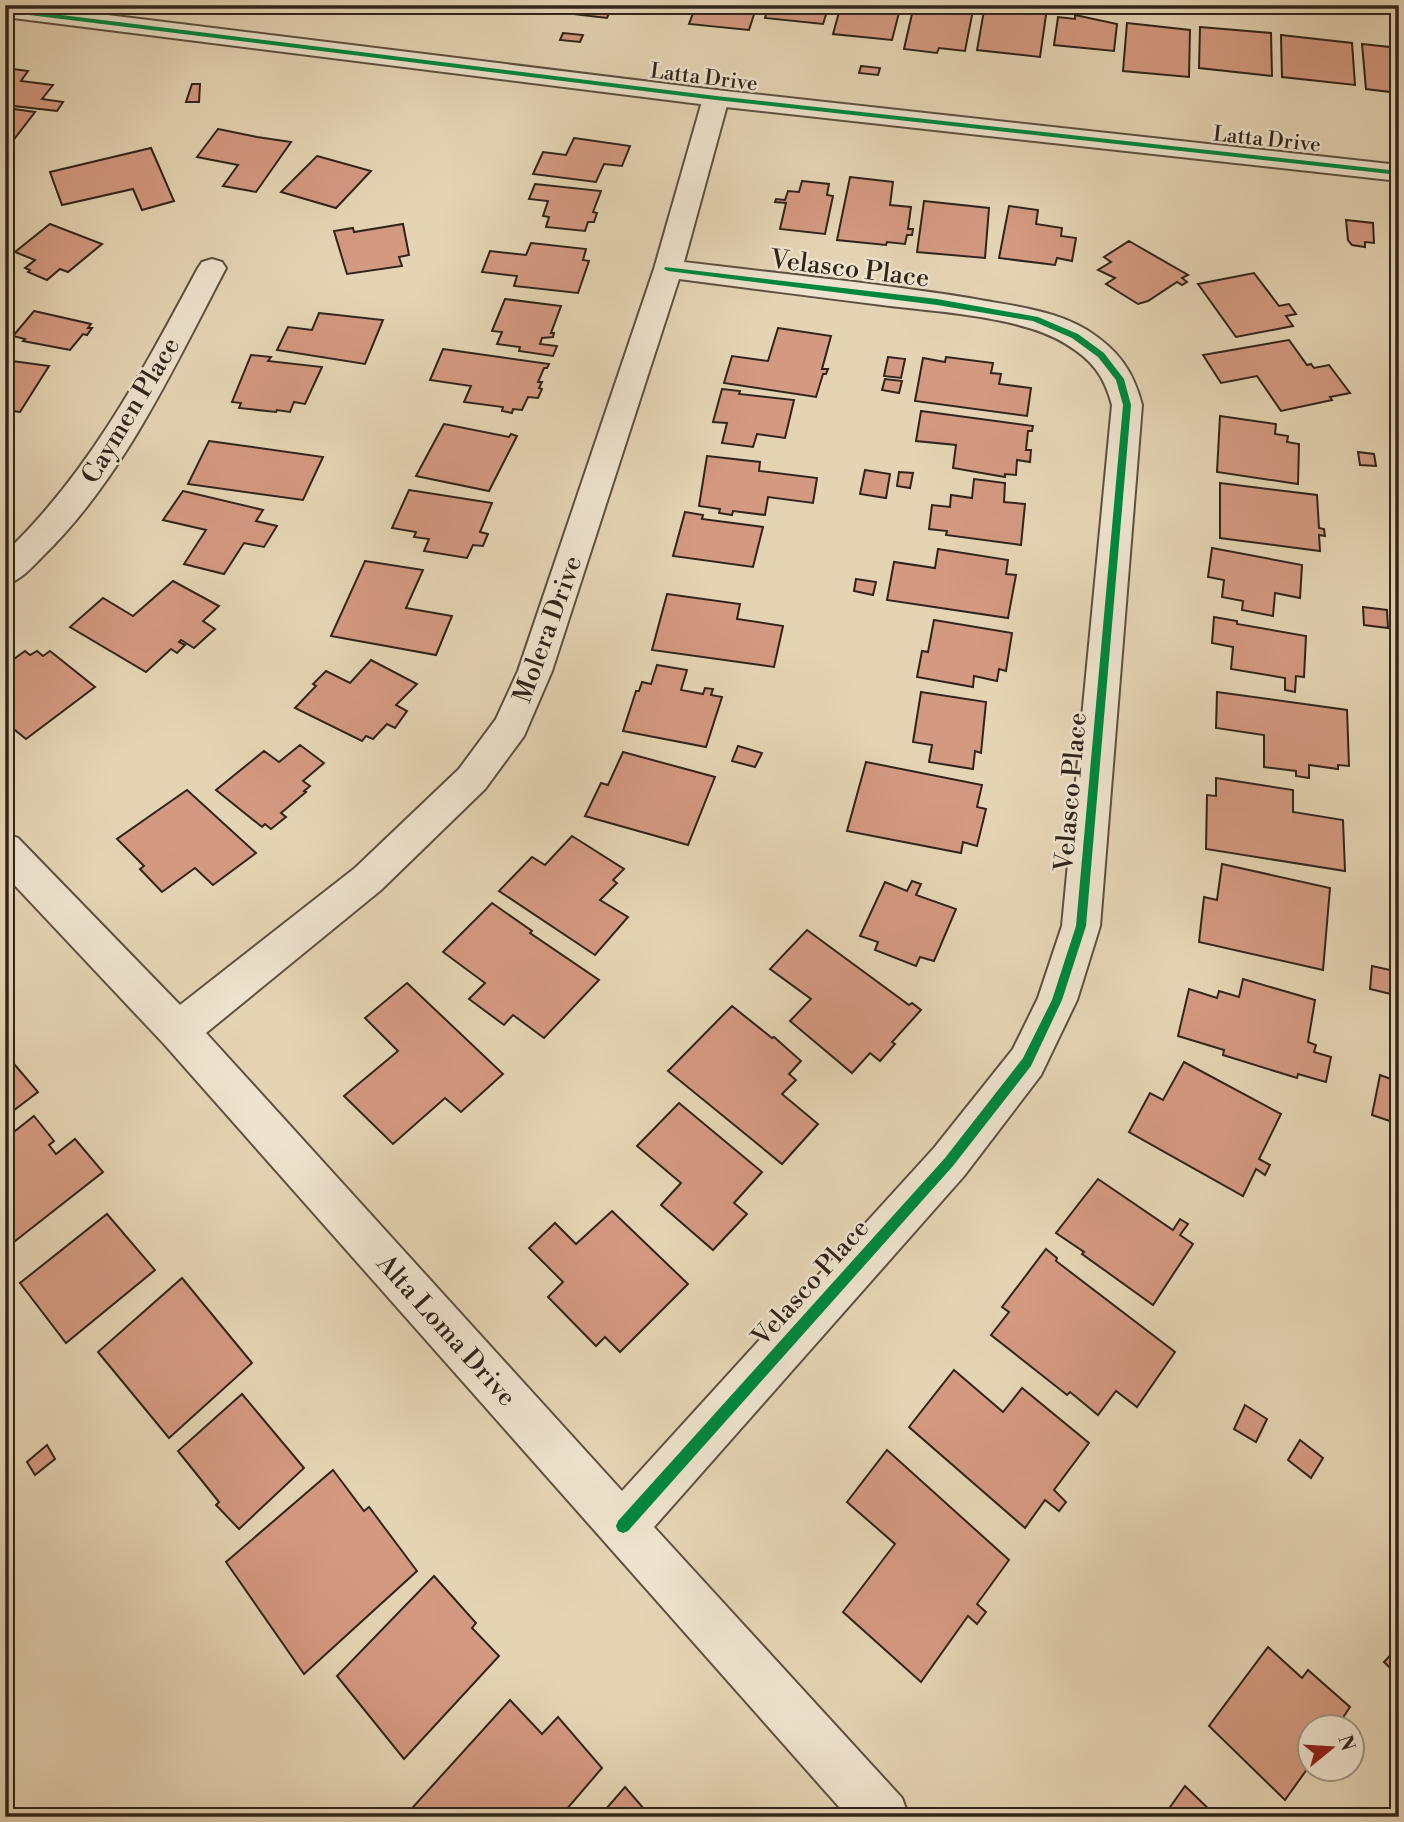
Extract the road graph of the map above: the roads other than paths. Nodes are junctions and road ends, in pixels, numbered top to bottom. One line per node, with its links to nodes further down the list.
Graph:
1 (5, 10): 2 (street, Latta Drive)
2 (716, 98): 3 (street, Latta Drive); 5 (street, Molera Drive)
3 (1399, 173)
4 (212, 268): 6 (street, Caymen Place)
5 (668, 268): 8 (street, Molera Drive); 9 (street, Velasco Place)
6 (5, 573)
7 (5, 849): 8 (street, Alta Loma Drive)
8 (178, 1031): 9 (street, Alta Loma Drive)
9 (623, 1526): 10 (street, Alta Loma Drive)
10 (883, 1817)

